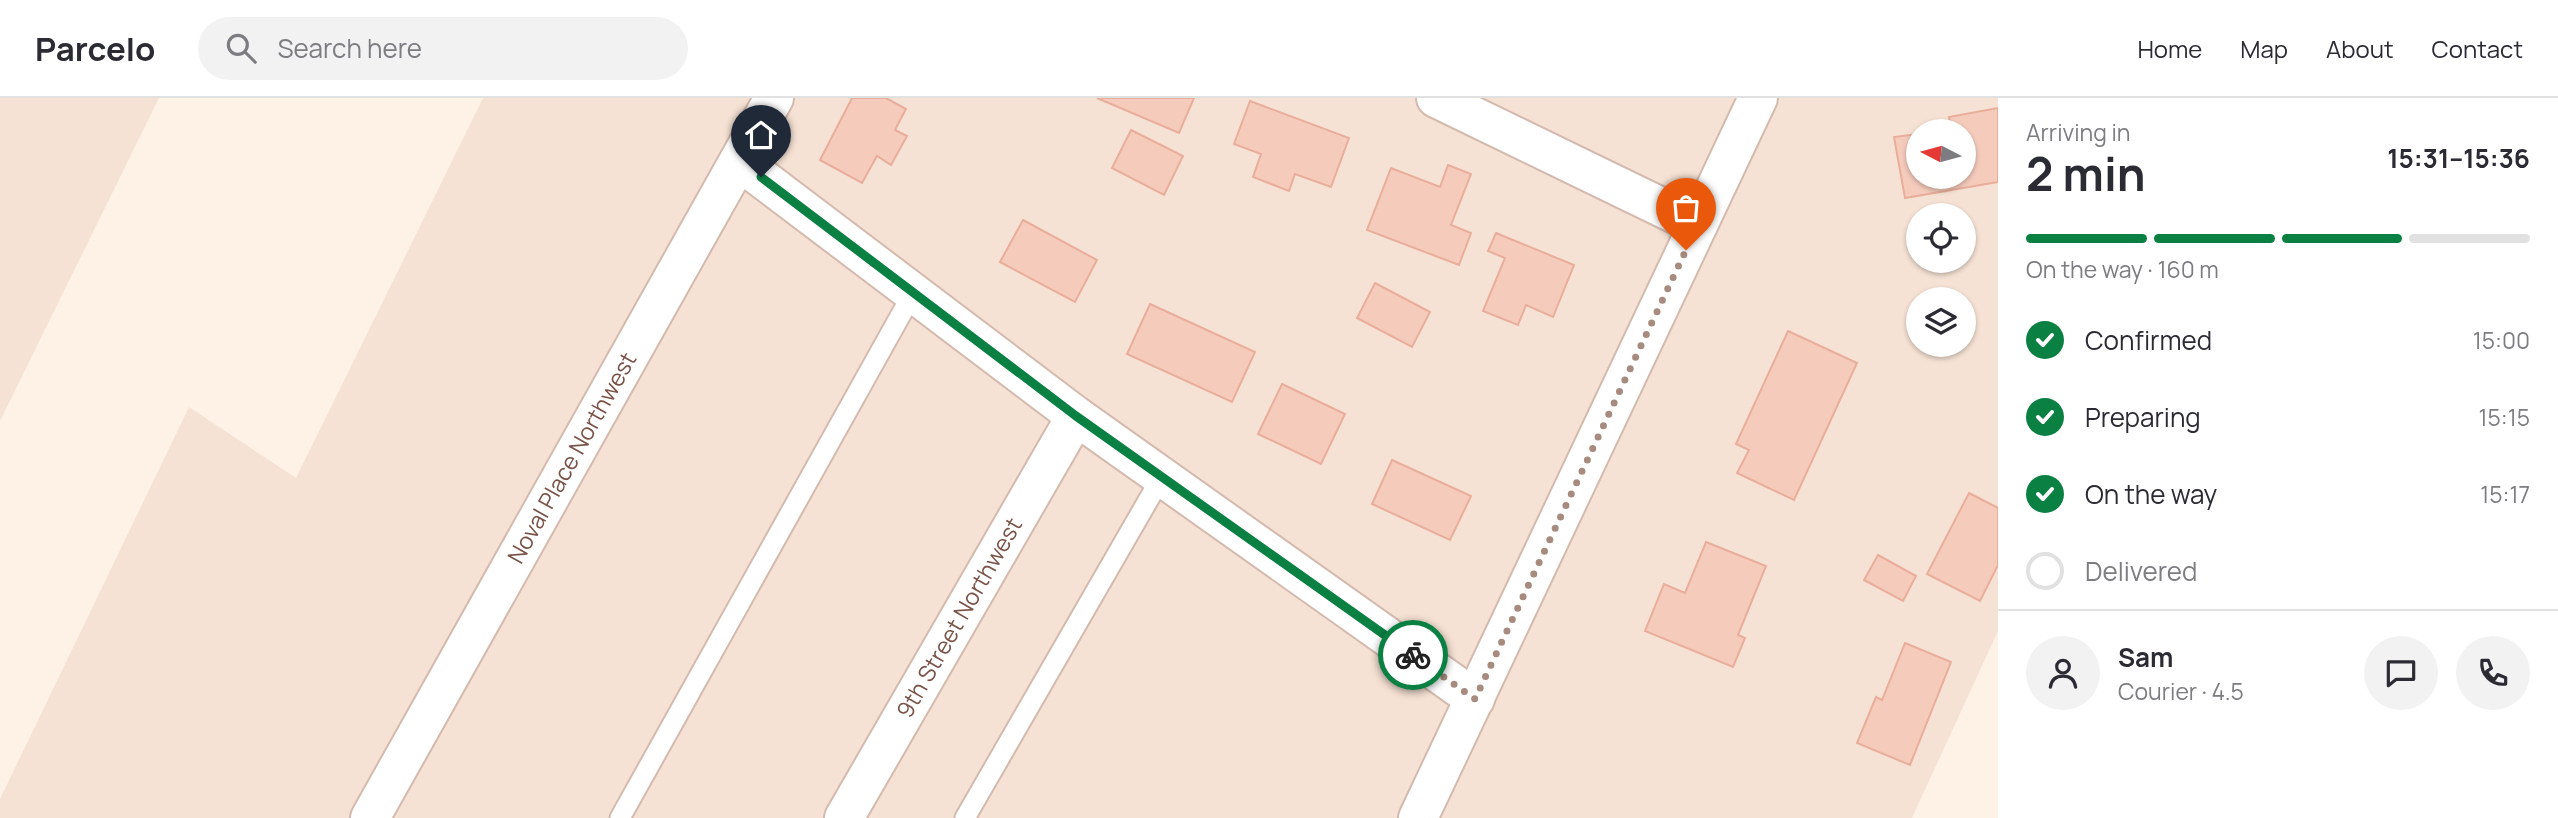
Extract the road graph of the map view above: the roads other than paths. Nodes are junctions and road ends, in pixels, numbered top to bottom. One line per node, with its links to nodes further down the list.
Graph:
1 (774, 98): 4 (street, Noval Place Northwest)
2 (1436, 98): 5 (street)
3 (1758, 98): 5 (street)
4 (739, 161): 6 (street); 10 (street, Noval Place Northwest)
5 (1698, 225): 9 (street)
6 (914, 293): 7 (street); 11 (lane)
7 (1076, 416): 8 (street); 12 (street, 9th Street Northwest)
8 (1161, 478): 9 (street); 13 (lane)
9 (1475, 699): 14 (street)
10 (370, 818)
11 (620, 818)
12 (844, 818)
13 (965, 818)
14 (1418, 818)

